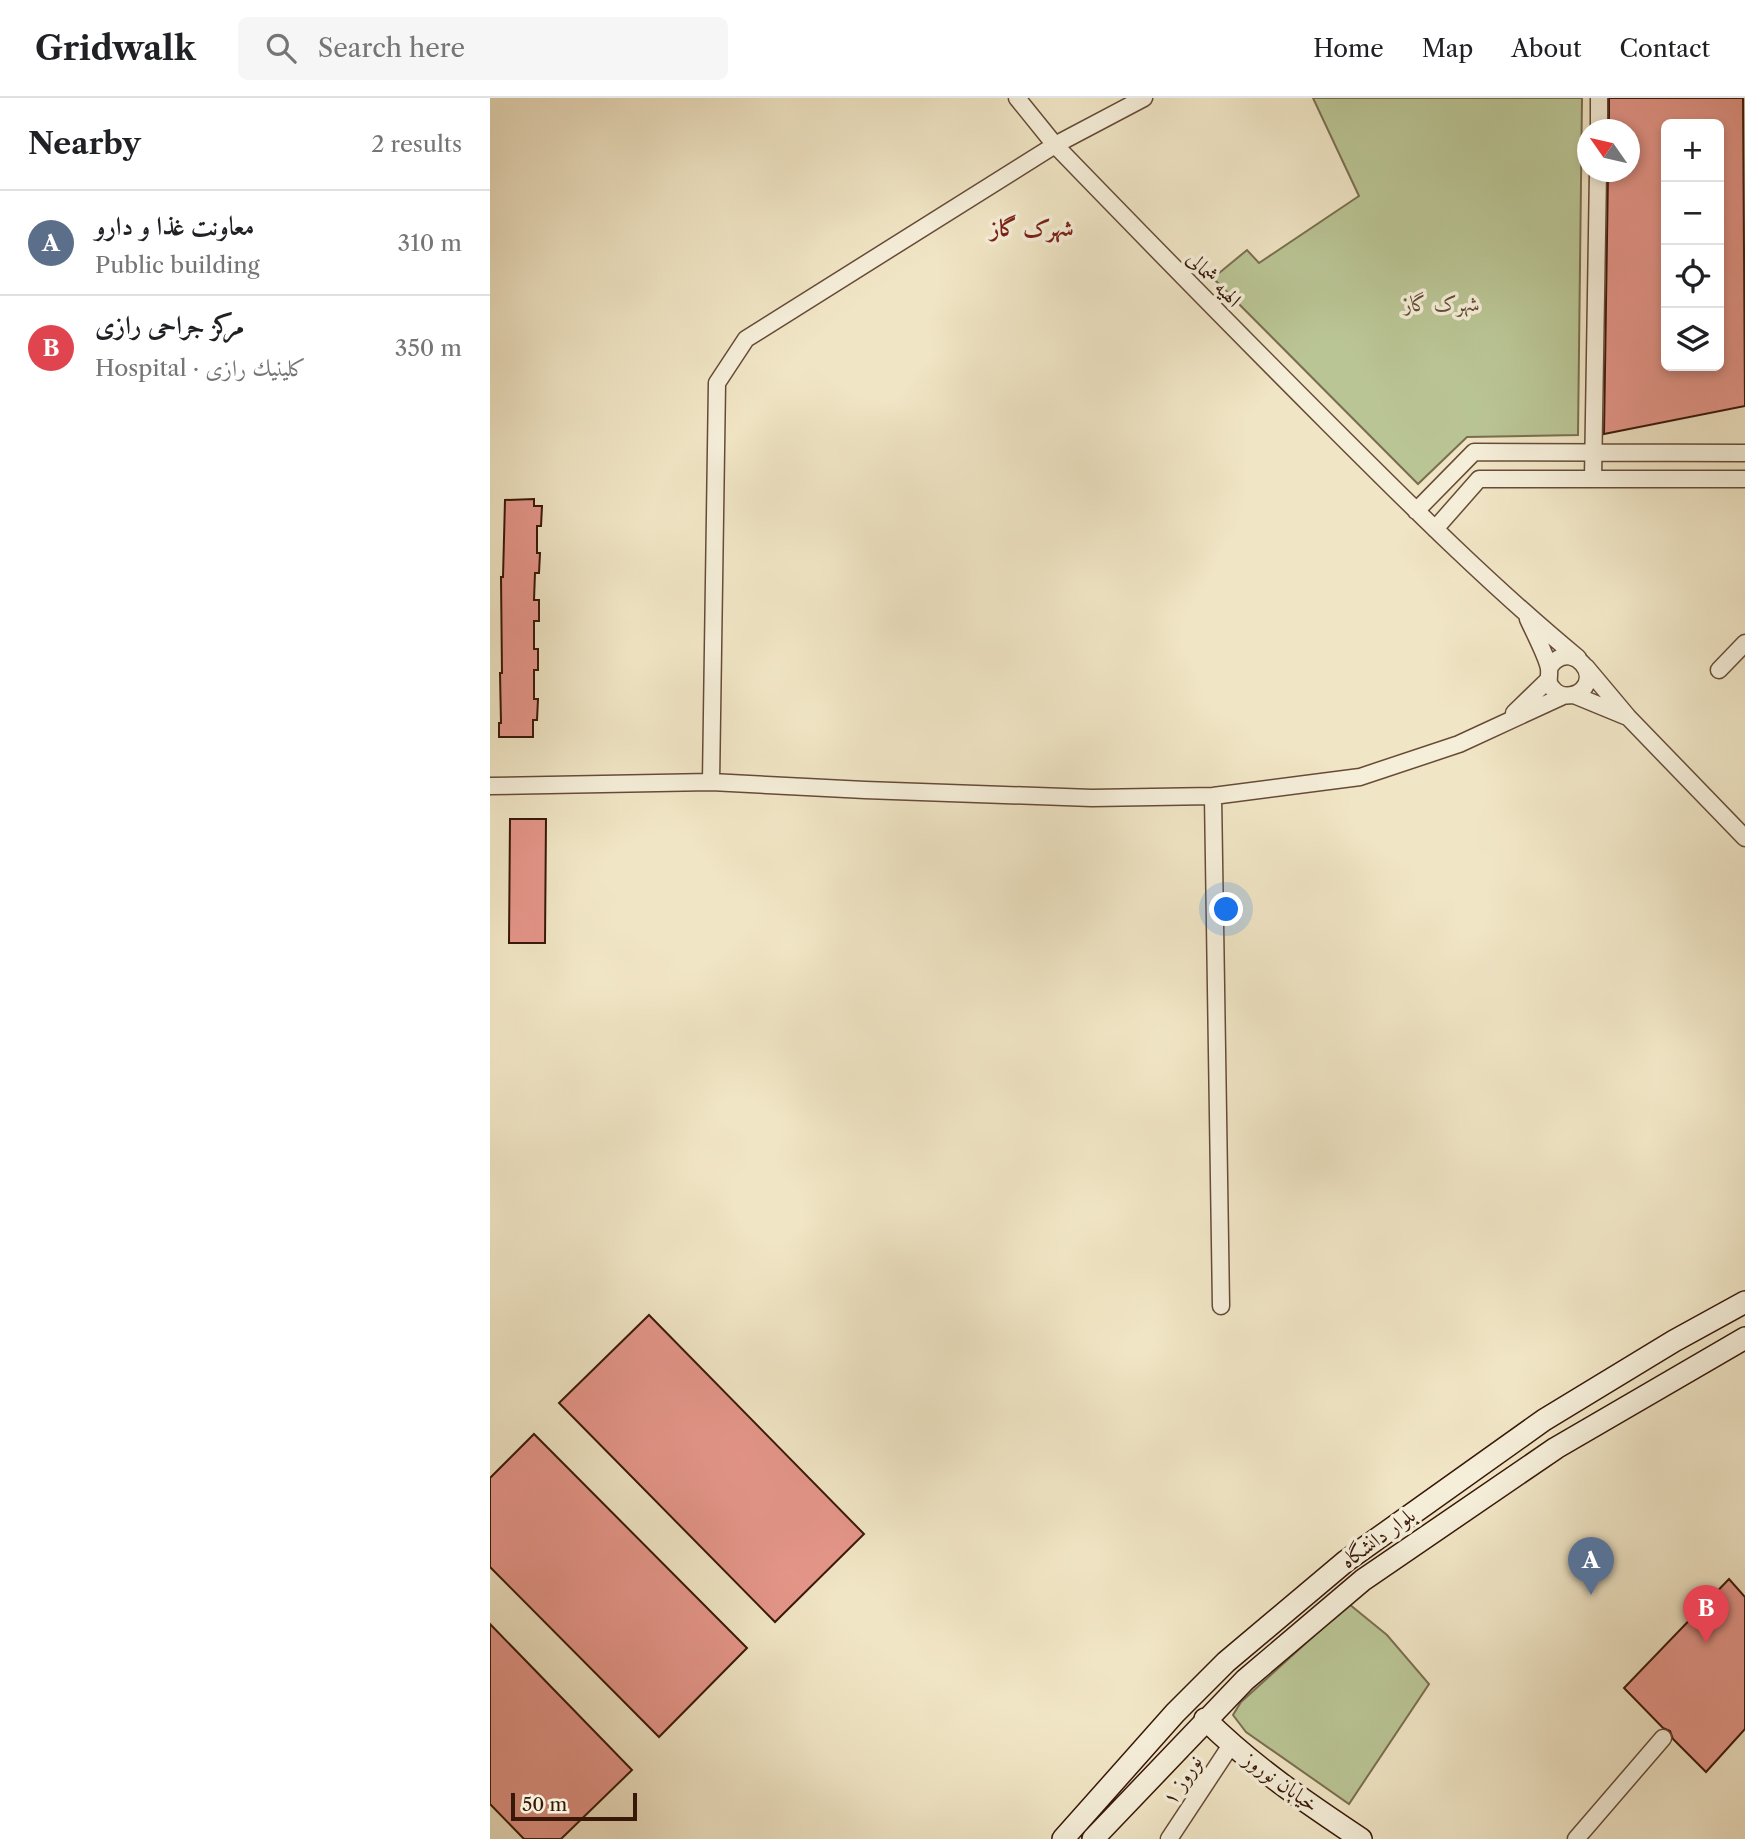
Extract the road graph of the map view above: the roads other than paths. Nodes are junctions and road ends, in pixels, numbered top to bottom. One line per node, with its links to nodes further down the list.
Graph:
1 (1017, 98): 5 (street, الهیه شمالی)
2 (1144, 98): 5 (street)
3 (1599, 98): 4 (street)
4 (1599, 119)
5 (1055, 145): 11 (street, الهیه شمالی); 21 (street)
6 (1598, 182): 7 (street)
7 (1593, 452): 8 (street); 9 (street); 11 (street)
8 (1745, 453)
9 (1593, 479): 10 (street); 12 (street)
10 (1745, 479)
11 (1416, 511): 12 (street, الهیه شمالی)
12 (1435, 529): 13 (street, الهیه شمالی)
13 (1527, 617): 15 (street, الهیه شمالی); 17 (street)
14 (1745, 643): 16 (street)
15 (1582, 663): 17 (street); 18 (street); 19 (street, الهیه شمالی)
16 (1719, 670)
17 (1548, 674): 18 (street); 20 (street)
18 (1568, 695): 19 (street); 20 (street)
19 (1628, 717): 24 (street)
20 (1508, 720): 23 (street)
21 (711, 782): 22 (street); 23 (street)
22 (490, 786)
23 (1213, 796): 26 (street)
24 (1745, 838)
25 (1745, 1302): 31 (main road, بلوار دانشگاه)
26 (1221, 1306)
27 (1745, 1338): 28 (main road, بلوار دانشگاه)
28 (1205, 1719): 30 (main road, خیابان نوروز); 32 (main road, بلوار دانشگاه)
29 (1663, 1738): 35 (street)
30 (1231, 1745): 33 (street, نوروز ۱); 34 (main road, خیابان نوروز)
31 (1063, 1839)
32 (1093, 1839)
33 (1169, 1839)
34 (1361, 1839)
35 (1576, 1839)

